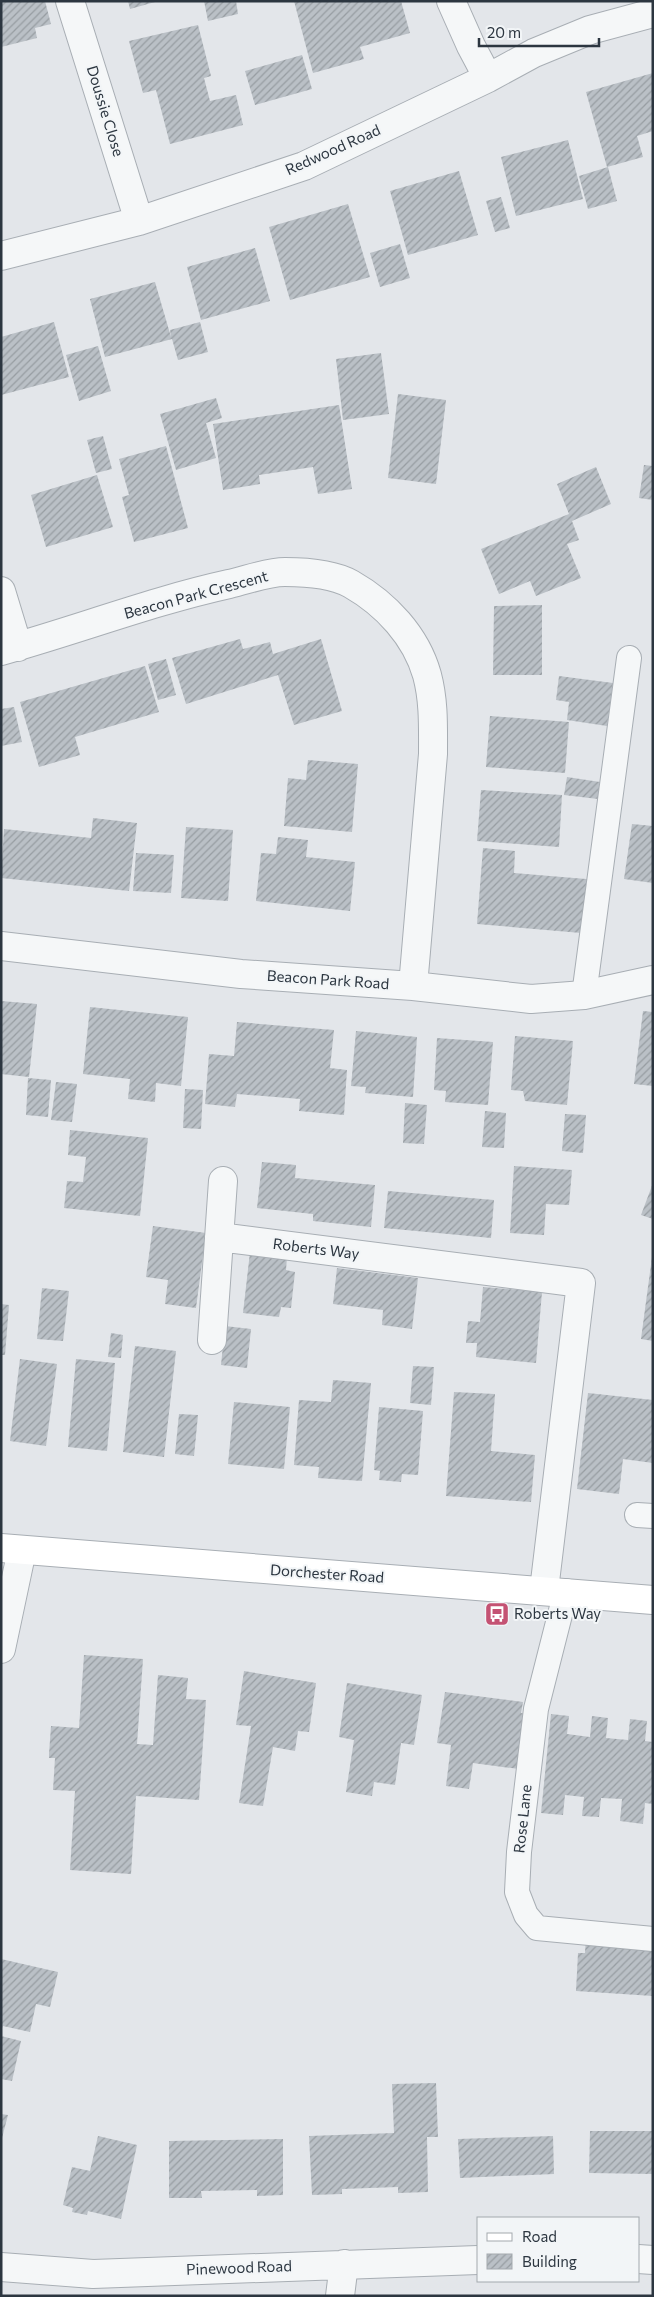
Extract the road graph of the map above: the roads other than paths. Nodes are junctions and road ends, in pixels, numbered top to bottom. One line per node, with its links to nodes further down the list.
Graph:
1 (70, 1): 5 (street, Doussie Close)
2 (451, 1): 4 (street)
3 (652, 16): 4 (street, Redwood Road)
4 (488, 78): 5 (street, Redwood Road)
5 (139, 221): 6 (street, Redwood Road)
6 (1, 256)
7 (1, 591): 8 (street)
8 (10, 649): 12 (street, Beacon Park Crescent)
9 (629, 658): 13 (lane)
10 (1, 946): 12 (street, Beacon Park Road)
11 (653, 980): 13 (street, Beacon Park Road)
12 (413, 986): 13 (street, Beacon Park Road)
13 (584, 995)
14 (223, 1181): 15 (street)
15 (219, 1237): 16 (street); 18 (street, Roberts Way)
16 (212, 1340)
17 (12, 1549): 18 (main road, Dorchester Road); 20 (street)
18 (555, 1591): 19 (main road, Dorchester Road); 21 (lane, Rose Lane)
19 (653, 1600)
20 (1, 1649)
21 (653, 1939)
22 (639, 2259): 24 (street)
23 (477, 2260): 25 (street, Pinewood Road)
24 (653, 2260)
25 (344, 2264): 26 (street, Pinewood Road); 27 (street)
26 (1, 2267)
27 (340, 2296)

